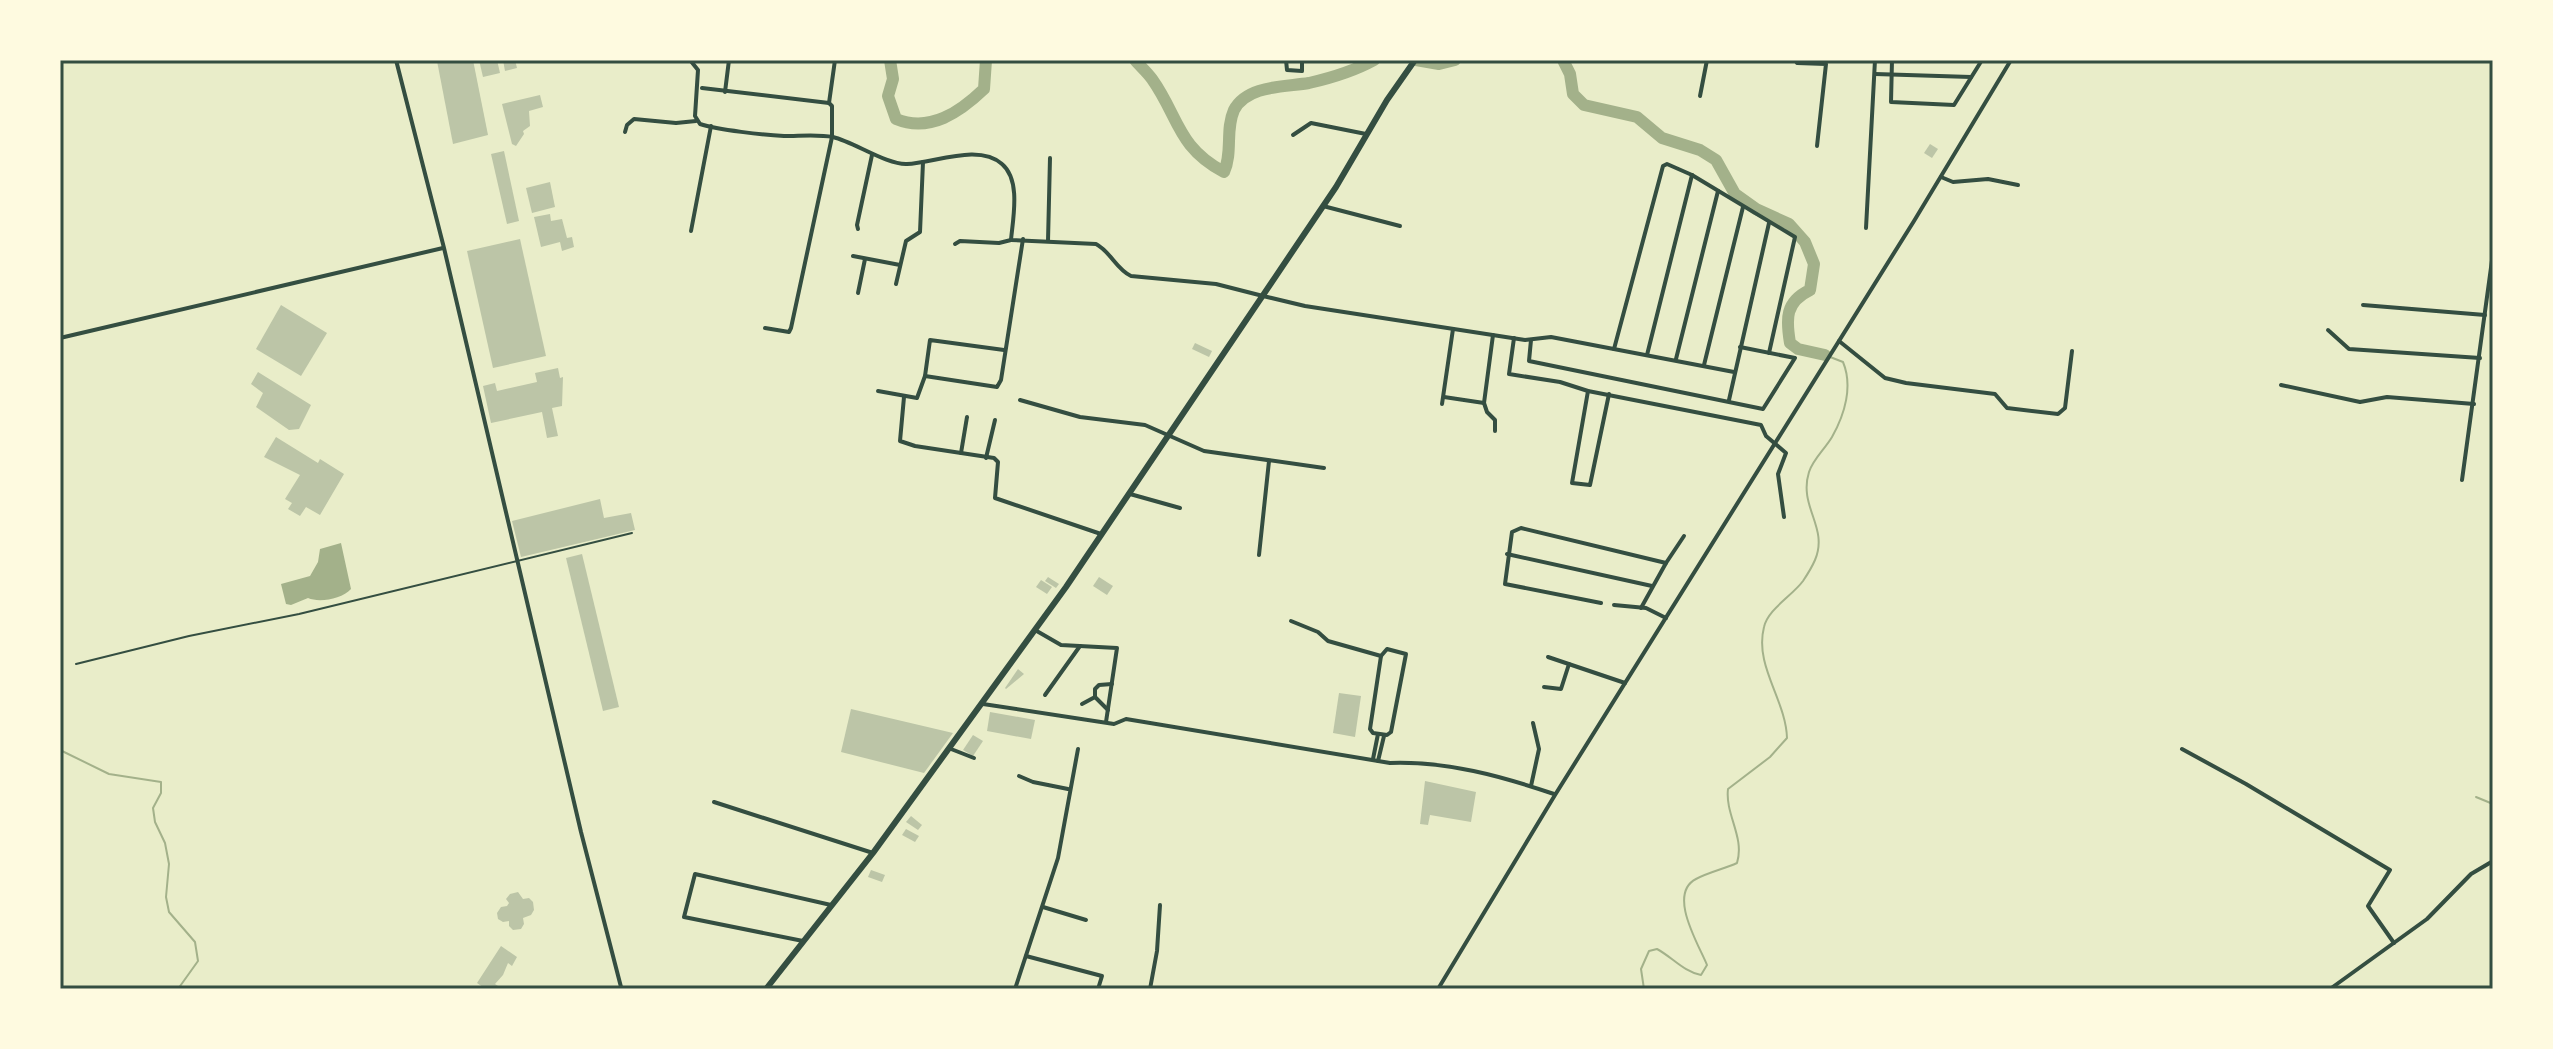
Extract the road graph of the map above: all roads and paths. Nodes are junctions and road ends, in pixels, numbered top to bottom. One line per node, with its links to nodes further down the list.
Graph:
1 (396, 60): 47 (street)
2 (690, 60): 22 (street)
3 (729, 60): 19 (street)
4 (835, 60): 21 (street)
5 (1286, 60): 6 (street)
6 (1302, 60)
7 (1707, 60): 20 (street)
8 (1795, 60): 14 (street)
9 (1875, 60): 15 (street)
10 (1892, 60): 16 (street)
11 (1982, 60): 17 (street)
12 (2011, 60): 33 (street)
13 (1414, 61): 25 (main road)
14 (1826, 62): 28 (street)
15 (1875, 74): 16 (street); 40 (street)
16 (1891, 75): 17 (street); 17 (street)
17 (1971, 77)
18 (702, 88): 19 (street)
19 (725, 92): 21 (street)
20 (1700, 96)
21 (829, 103): 27 (street)
22 (696, 121): 23 (street); 24 (street)
23 (711, 126): 27 (street); 42 (street)
24 (625, 132)
25 (1366, 134): 26 (street); 36 (main road)
26 (1293, 135)
27 (832, 137): 29 (street); 59 (street)
28 (1817, 146)
29 (872, 155): 31 (street); 41 (street)
30 (1050, 158): 45 (street)
31 (923, 162): 44 (street); 51 (street)
32 (1692, 175): 35 (street); 68 (street); 72 (street)
33 (1941, 177): 34 (street); 66 (street)
34 (2018, 185)
35 (1718, 191): 37 (street); 74 (street)
36 (1323, 206): 39 (street); 55 (main road)
37 (1743, 207): 38 (street); 75 (street)
38 (1769, 223): 67 (street); 71 (street)
39 (1400, 226)
40 (1866, 228)
41 (858, 229)
42 (691, 231)
43 (1023, 239): 44 (street); 45 (street); 69 (street)
44 (1011, 240): 46 (street)
45 (1048, 241): 55 (street)
46 (955, 244)
47 (444, 248): 63 (street); 107 (street)
48 (2493, 253): 53 (street)
49 (853, 256): 50 (street)
50 (865, 259): 51 (street); 54 (street)
51 (900, 265): 52 (street)
52 (896, 284)
53 (2492, 284): 58 (street)
54 (858, 293)
55 (1263, 296): 60 (street); 92 (main road)
56 (2363, 305): 58 (street)
57 (2493, 310): 58 (street)
58 (2486, 312): 73 (street)
59 (765, 328)
60 (1453, 329): 62 (street); 83 (street)
61 (2328, 330): 73 (street)
62 (1493, 335): 64 (street); 86 (street)
63 (60, 338)
64 (1514, 338): 65 (street); 80 (street)
65 (1531, 340): 68 (street); 85 (street)
66 (1838, 342): 70 (street); 93 (street)
67 (1740, 347): 71 (street); 76 (street)
68 (1614, 349): 72 (street)
69 (1004, 350): 77 (street); 77 (street)
70 (2072, 351)
71 (1769, 353): 85 (street)
72 (1647, 355): 74 (street)
73 (2480, 358): 88 (street)
74 (1676, 360): 75 (street)
75 (1704, 365): 76 (street)
76 (1734, 372): 85 (street)
77 (925, 376): 82 (street)
78 (2281, 385): 88 (street)
79 (878, 391): 82 (street)
80 (1588, 391): 81 (street); 81 (street)
81 (1609, 394): 93 (street)
82 (904, 397): 94 (street)
83 (1444, 397): 86 (street); 87 (street)
84 (1020, 400): 92 (street)
85 (1728, 401)
86 (1484, 403): 91 (street)
87 (1442, 404)
88 (2474, 404): 98 (street)
89 (967, 417): 94 (street)
90 (995, 420): 95 (street)
91 (1495, 431)
92 (1167, 435): 96 (street); 99 (main road)
93 (1774, 445): 101 (street); 113 (street)
94 (961, 453): 95 (street)
95 (986, 458): 103 (street)
96 (1269, 461): 97 (street); 106 (street)
97 (1324, 468)
98 (2462, 480)
99 (1128, 493): 100 (street); 103 (main road)
100 (1180, 508)
101 (1784, 517)
102 (632, 533): 107 (lane)
103 (1101, 534): 115 (main road)
104 (1684, 536): 108 (street)
105 (1507, 554): 108 (street); 109 (street); 110 (street)
106 (1259, 555)
107 (517, 559): 119 (lane); 151 (street)
108 (1666, 563): 109 (street)
109 (1652, 586): 112 (street)
110 (1601, 603)
111 (1614, 605): 112 (street)
112 (1641, 608): 113 (street)
113 (1666, 618): 121 (street)
114 (1291, 621): 117 (street)
115 (1035, 630): 116 (street); 126 (main road)
116 (1080, 646): 122 (street); 124 (street)
117 (1381, 656): 131 (street); 131 (street)
118 (1548, 657): 120 (street)
119 (76, 664)
120 (1569, 664): 121 (street); 123 (street)
121 (1625, 683): 140 (street)
122 (1112, 684): 125 (street); 128 (street)
123 (1544, 687)
124 (1045, 695)
125 (1095, 697): 127 (street); 128 (street)
126 (983, 704): 129 (street); 132 (main road)
127 (1082, 704)
128 (1108, 710): 129 (street)
129 (1106, 722): 136 (street)
130 (1533, 723): 138 (street)
131 (1381, 735): 136 (street)
132 (951, 749): 135 (street); 142 (main road)
133 (1078, 749): 139 (street)
134 (2182, 749): 149 (street)
135 (974, 758)
136 (1375, 760): 138 (street)
137 (1019, 776): 139 (street)
138 (1531, 786): 140 (street)
139 (1068, 789): 146 (street)
140 (1555, 795): 156 (street)
141 (714, 802): 142 (street)
142 (873, 853): 144 (main road)
143 (2493, 861): 149 (street)
144 (831, 905): 148 (main road); 148 (street)
145 (1160, 905): 155 (street)
146 (1042, 907): 147 (street); 150 (street)
147 (1086, 920)
148 (803, 941): 152 (main road)
149 (2394, 943): 157 (street)
150 (1026, 956): 153 (street); 154 (street)
151 (619, 989)
152 (766, 989)
153 (1015, 989)
154 (1098, 989)
155 (1150, 989)
156 (1438, 989)
157 (2330, 989)

